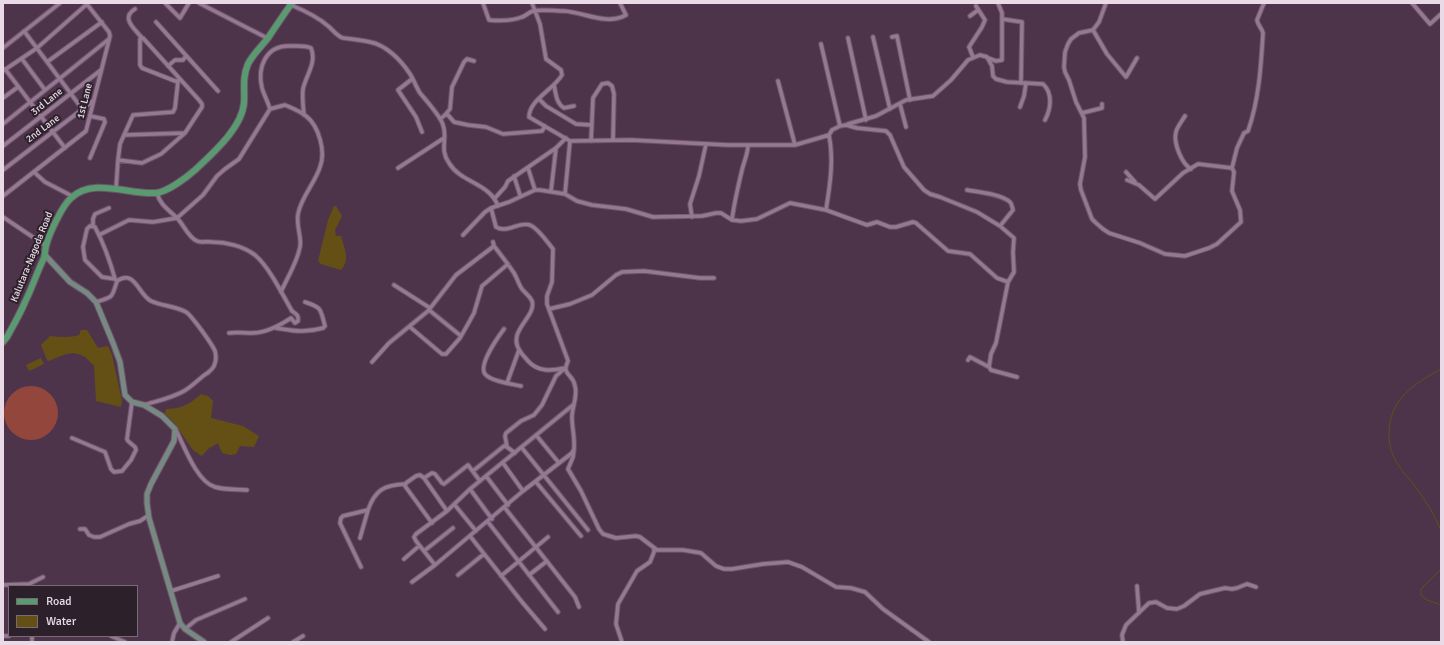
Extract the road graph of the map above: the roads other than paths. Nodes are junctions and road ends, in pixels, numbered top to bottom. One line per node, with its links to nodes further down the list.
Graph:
1 (60, 3): 24 (street)
2 (165, 3): 3 (street)
3 (189, 3)
4 (199, 3): 28 (street)
5 (483, 3): 17 (street)
6 (532, 3): 17 (street)
7 (620, 3): 17 (street)
8 (998, 3): 20 (street)
9 (1106, 3): 23 (street)
10 (1264, 3): 102 (street)
11 (1412, 3): 15 (street)
12 (1418, 3): 15 (street)
13 (86, 4): 21 (street); 33 (street)
14 (291, 4): 28 (main road); 45 (street)
15 (1415, 7): 18 (street)
16 (135, 9): 27 (street)
17 (536, 12): 50 (street)
18 (1441, 14)
19 (970, 16): 35 (street)
20 (1002, 19): 36 (street); 48 (street)
21 (102, 22): 30 (street); 40 (street)
22 (156, 22): 34 (street)
23 (1093, 30): 37 (street); 67 (street)
24 (24, 31): 32 (street); 33 (street)
25 (873, 37): 64 (street)
26 (892, 37): 57 (street)
27 (142, 38): 41 (street); 46 (street)
28 (267, 38): 114 (main road)
29 (848, 38): 74 (street)
30 (109, 39): 43 (street, 1st Lane); 44 (street)
31 (821, 44): 80 (street)
32 (3, 48)
33 (37, 48): 38 (street); 40 (street)
34 (186, 56): 41 (street); 53 (street)
35 (974, 57): 36 (street); 57 (street)
36 (987, 57): 48 (street)
37 (1137, 58)
38 (22, 59): 42 (street); 52 (street)
39 (474, 61): 69 (street)
40 (47, 62): 44 (street)
41 (168, 66): 46 (street)
42 (4, 70): 51 (street)
43 (101, 70): 54 (street, 3rd Lane); 58 (street, 1st Lane)
44 (59, 78): 52 (street); 54 (street)
45 (412, 79): 73 (street); 82 (street)
46 (179, 80): 84 (street); 85 (street)
47 (778, 81): 94 (street)
48 (1021, 83): 49 (street)
49 (1026, 83): 63 (street); 75 (street)
50 (554, 85): 56 (street); 62 (street)
51 (18, 87): 55 (street); 59 (street)
52 (45, 90): 59 (street)
53 (218, 91)
54 (70, 93): 66 (street); 72 (street, 3rd Lane)
55 (3, 98)
56 (539, 99): 77 (street); 79 (street)
57 (910, 100): 60 (street)
58 (93, 101): 66 (street, 2nd Lane); 70 (street, 1st Lane)
59 (30, 103): 72 (street); 76 (street)
60 (900, 104): 64 (street); 81 (street)
61 (1102, 104): 67 (street)
62 (574, 106)
63 (1020, 107)
64 (890, 108): 74 (street)
65 (270, 109): 68 (street); 68 (street); 126 (street)
66 (83, 110): 83 (street, 2nd Lane)
67 (1082, 113): 102 (street)
68 (304, 115): 139 (street)
69 (445, 115): 73 (street); 79 (street)
70 (90, 116): 96 (street, 1st Lane); 98 (street)
71 (1185, 116): 103 (street)
72 (41, 118): 83 (street); 95 (street, 3rd Lane)
73 (440, 119): 87 (street)
74 (866, 120): 78 (street)
75 (1045, 120)
76 (3, 124)
77 (592, 125): 89 (street); 91 (street)
78 (846, 125): 80 (street); 129 (street)
79 (545, 126): 88 (street)
80 (840, 126): 86 (street)
81 (906, 127)
82 (422, 132)
83 (52, 133): 96 (street); 104 (street, 2nd Lane)
84 (185, 133): 85 (street); 99 (street)
85 (124, 135): 99 (street)
86 (829, 135): 94 (street); 123 (street)
87 (444, 138): 100 (street); 119 (street)
88 (566, 138): 90 (street); 97 (street)
89 (613, 140): 91 (street); 92 (street)
90 (570, 141): 91 (street); 115 (street)
91 (591, 141)
92 (706, 144): 93 (street); 124 (street)
93 (748, 145): 94 (street); 127 (street)
94 (795, 145)
95 (3, 146)
96 (64, 148): 105 (street, 1st Lane)
97 (556, 148): 101 (street); 113 (street)
98 (90, 158)
99 (118, 160): 110 (street)
100 (398, 168)
101 (528, 168): 107 (street); 111 (street)
102 (1232, 168): 103 (street)
103 (1191, 169): 109 (street)
104 (3, 170)
105 (34, 172): 117 (street, 1st Lane); 118 (street)
106 (1126, 172): 109 (street)
107 (514, 176): 116 (street); 119 (street)
108 (1127, 180): 109 (street)
109 (1135, 182)
110 (116, 189): 114 (main road); 118 (main road)
111 (535, 190): 113 (street); 116 (street)
112 (967, 190): 129 (street)
113 (551, 191): 115 (street)
114 (157, 193): 126 (street)
115 (564, 194): 124 (street)
116 (520, 195): 120 (street)
117 (3, 196)
118 (72, 196): 132 (main road, Kalutara-Nagoda Road)
119 (495, 198): 120 (street)
120 (498, 206): 122 (street)
121 (109, 208): 128 (street)
122 (491, 208): 131 (street); 143 (street)
123 (826, 210): 127 (street); 137 (street)
124 (692, 217): 127 (street)
125 (3, 218): 132 (street)
126 (177, 218): 130 (street); 139 (street)
127 (732, 220)
128 (92, 225): 130 (street); 136 (street)
129 (1000, 226): 137 (street)
130 (99, 235): 136 (street)
131 (463, 235)
132 (46, 246): 133 (main road, Kalutara-Nagoda Road)
133 (45, 255): 140 (street); 149 (main road, Kalutara-Nagoda Road)
134 (508, 264): 142 (street); 148 (street); 150 (street)
135 (714, 278): 143 (street)
136 (116, 280): 140 (street); 159 (street)
137 (1008, 282): 154 (street)
138 (394, 285): 142 (street)
139 (281, 292): 145 (street)
140 (96, 302): 158 (street)
141 (305, 302): 145 (street)
142 (429, 309): 144 (street); 148 (street)
143 (549, 309): 153 (street)
144 (410, 327): 148 (street); 152 (street)
145 (275, 328): 147 (street)
146 (504, 329): 156 (street)
147 (229, 332)
148 (461, 336)
149 (3, 342)
150 (519, 350): 153 (street); 156 (street)
151 (968, 360): 154 (street)
152 (372, 362)
153 (565, 368): 160 (street); 164 (street)
154 (989, 368): 155 (street)
155 (1018, 377)
156 (507, 383): 157 (street)
157 (521, 386)
158 (132, 402): 159 (street); 163 (street)
159 (144, 405): 161 (street)
160 (574, 405): 162 (street); 166 (street)
161 (175, 429): 178 (street); 185 (street)
162 (536, 435): 165 (street); 169 (street)
163 (72, 438)
164 (507, 447): 167 (street); 170 (street)
165 (522, 448): 167 (street); 171 (street)
166 (574, 449): 169 (street); 199 (street)
167 (514, 453): 168 (street)
168 (503, 463): 172 (street); 179 (street)
169 (559, 463): 171 (street)
170 (473, 472): 173 (street); 174 (street)
171 (544, 475): 175 (street); 191 (street)
172 (486, 476): 174 (street); 181 (street)
173 (424, 478): 176 (street); 184 (street)
174 (480, 481): 177 (street)
175 (536, 482): 179 (street); 194 (street)
176 (405, 484): 183 (street); 187 (street)
177 (470, 489): 180 (street); 186 (street)
178 (246, 490)
179 (524, 491): 181 (street)
180 (454, 504): 184 (street); 192 (street)
181 (508, 505): 182 (street)
182 (504, 508): 186 (street); 198 (street)
183 (368, 510): 196 (street); 206 (street)
184 (447, 511): 187 (street)
185 (149, 515): 190 (street); 216 (street)
186 (492, 519): 188 (street)
187 (432, 522): 197 (street)
188 (488, 522): 192 (street); 203 (street)
189 (453, 528): 200 (street)
190 (80, 529)
191 (588, 530)
192 (476, 531): 193 (street)
193 (470, 536): 201 (street); 205 (street)
194 (581, 536)
195 (548, 537): 198 (street)
196 (360, 538)
197 (419, 546): 200 (street); 202 (street)
198 (536, 547): 203 (street); 204 (street)
199 (654, 549): 232 (street); 233 (street)
200 (424, 551): 205 (street)
201 (484, 554): 207 (street); 210 (street)
202 (404, 559)
203 (518, 561): 208 (street); 210 (street)
204 (547, 562): 208 (street); 218 (street)
205 (435, 566): 212 (street)
206 (360, 567)
207 (458, 575)
208 (529, 575): 219 (street)
209 (218, 576): 216 (street)
210 (502, 576): 224 (street)
211 (43, 577): 213 (street)
212 (412, 582)
213 (21, 585)
214 (1137, 586): 220 (street)
215 (1256, 587): 220 (street)
216 (171, 591): 222 (street)
217 (245, 599): 223 (street)
218 (579, 607)
219 (558, 612)
220 (1139, 613): 234 (street)
221 (268, 618): 230 (street)
222 (180, 623): 223 (street); 228 (street)
223 (185, 628): 229 (street)
224 (545, 629)
225 (302, 636): 231 (street)
226 (113, 637): 227 (street)
227 (125, 642)
228 (172, 642)
229 (204, 642)
230 (231, 642)
231 (293, 642)
232 (622, 642)
233 (929, 642)
234 (1123, 642)

